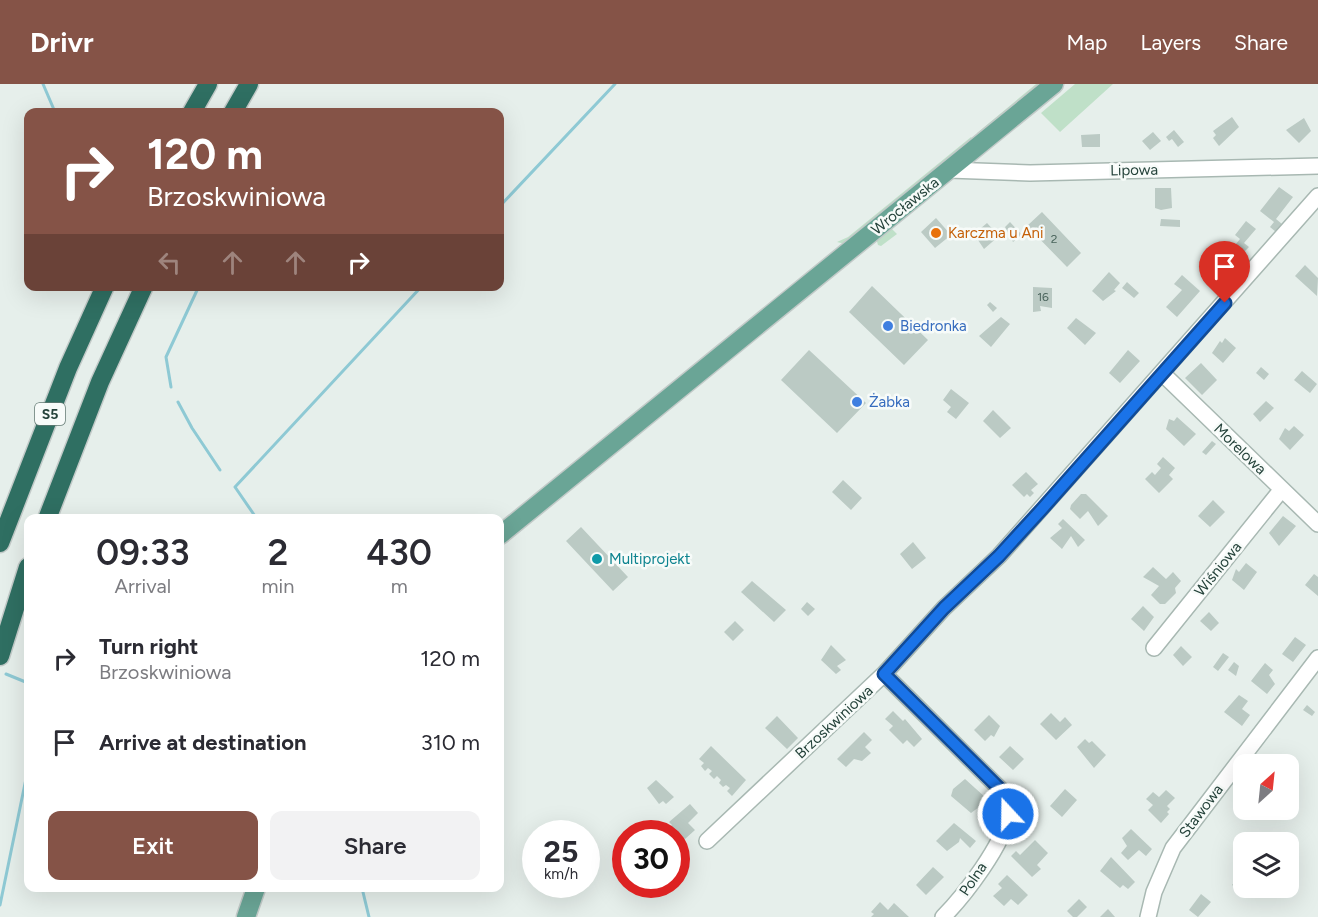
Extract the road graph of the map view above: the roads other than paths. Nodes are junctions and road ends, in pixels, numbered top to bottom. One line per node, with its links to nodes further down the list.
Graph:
1 (208, 84): 4 (highway)
2 (249, 84): 5 (highway)
3 (1054, 84): 7 (main road, Wrocławska)
4 (194, 108)
5 (235, 108)
6 (1318, 166): 7 (street, Lipowa)
7 (949, 170): 15 (main road, Wrocławska)
8 (1318, 196): 11 (street, Brzoskwiniowa)
9 (103, 291): 16 (highway, S5)
10 (142, 291): 13 (highway, S5)
11 (1163, 374): 12 (street, Morelowa); 21 (street, Brzoskwiniowa)
12 (1281, 489): 14 (street, Morelowa); 18 (street, Wiśniowa)
13 (49, 514)
14 (1318, 524)
15 (504, 532)
16 (0, 543)
17 (24, 580): 19 (highway)
18 (1154, 648)
19 (0, 656)
20 (1318, 658): 26 (street, Stawowa)
21 (884, 674): 22 (street, Brzoskwiniowa); 25 (street, Polna)
22 (707, 841)
23 (255, 892): 24 (main road)
24 (246, 917)
25 (943, 917)
26 (1148, 917)

